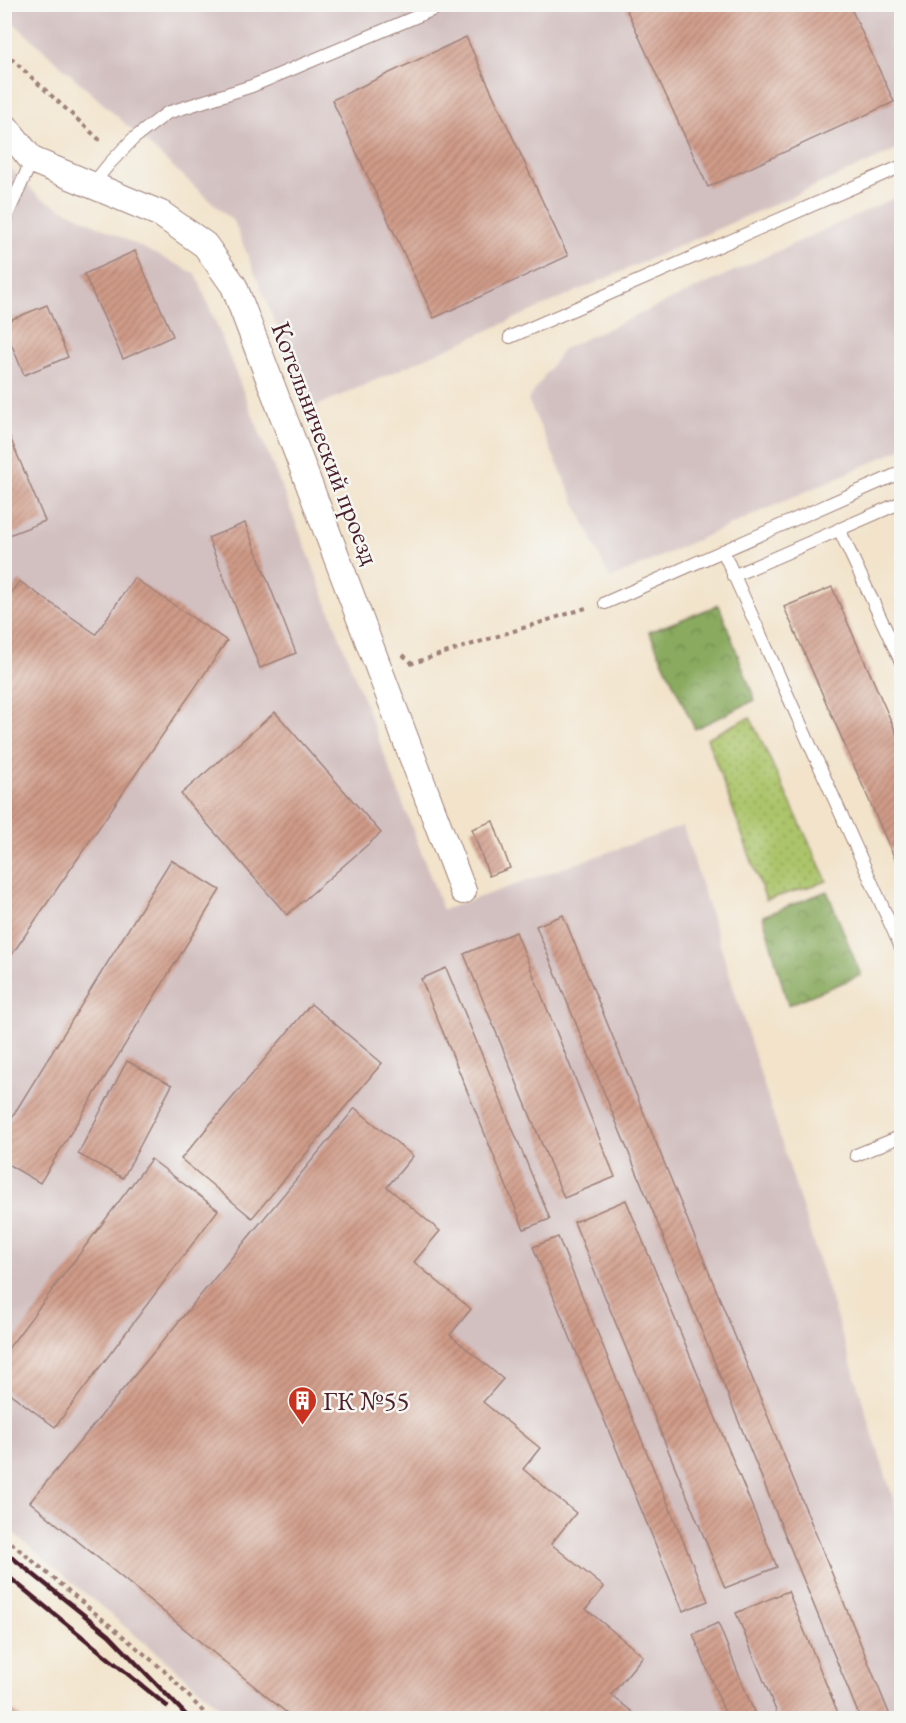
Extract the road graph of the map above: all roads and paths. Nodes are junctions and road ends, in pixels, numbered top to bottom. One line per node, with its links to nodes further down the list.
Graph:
1 (446, 4): 5 (lane)
2 (4, 125): 3 (street, Котельнический проезд)
3 (32, 159): 5 (street, Котельнический проезд); 6 (lane)
4 (902, 166): 7 (lane)
5 (93, 184): 15 (street, Котельнический проезд)
6 (4, 222)
7 (510, 337)
8 (902, 472): 11 (lane)
9 (902, 502): 10 (lane)
10 (839, 530): 12 (lane); 14 (lane)
11 (723, 551): 12 (lane); 13 (lane)
12 (733, 576): 17 (lane)
13 (605, 603): 15 (path)
14 (902, 664)
15 (381, 673): 16 (street, Котельнический проезд)
16 (463, 891)
17 (902, 950)
18 (902, 1136): 19 (lane)
19 (856, 1155)
20 (4, 1537): 21 (path)
21 (209, 1719)

